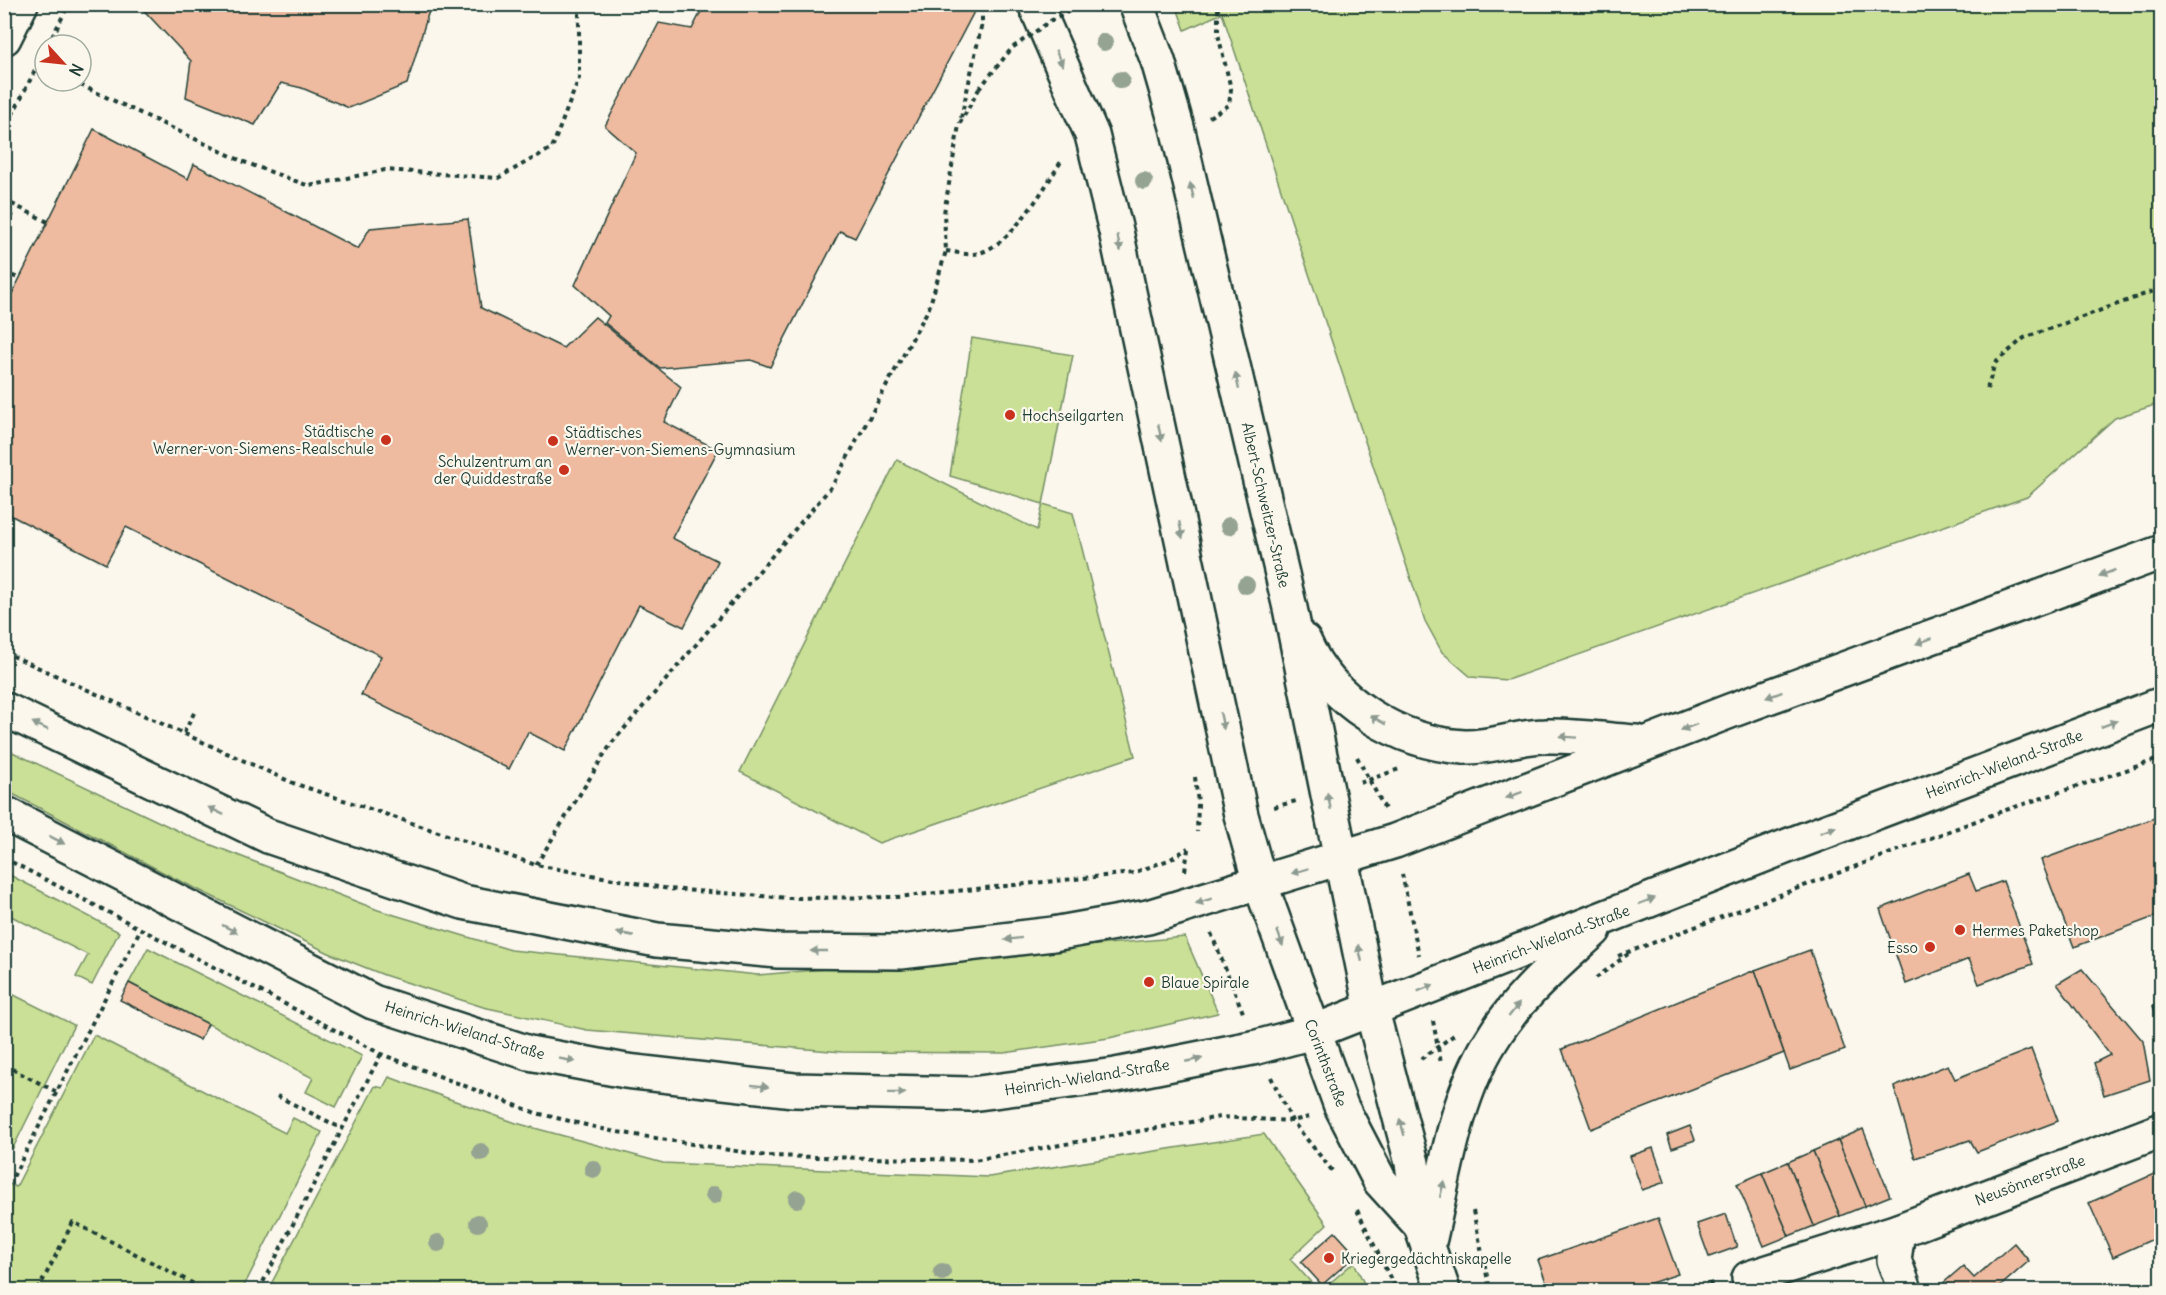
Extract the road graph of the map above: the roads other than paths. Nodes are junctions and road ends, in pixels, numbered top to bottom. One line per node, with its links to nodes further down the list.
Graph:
1 (21, 4): 4 (main road)
2 (1035, 4): 12 (main road, one-way to 12)
3 (1136, 4): 6 (main road, Albert-Schweitzer-Straße, one-way to 3)
4 (4, 38)
5 (2162, 552): 9 (main road, one-way to 9)
6 (1290, 608): 9 (main road, one-way to 6); 11 (main road, Albert-Schweitzer-Straße, one-way to 6)
7 (2162, 704): 13 (main road, Heinrich-Wieland-Straße, one-way to 7)
8 (4, 709): 12 (main road, one-way to 8)
9 (1647, 742): 11 (main road, one-way to 11)
10 (4, 813): 15 (main road, Heinrich-Wieland-Straße, one-way to 15)
11 (1341, 858): 12 (main road, one-way to 12); 14 (main road, Albert-Schweitzer-Straße, one-way to 11)
12 (1260, 883): 15 (main road, Corinthstraße, one-way to 15)
13 (1610, 915): 14 (main road, Heinrich-Wieland-Straße, one-way to 13); 18 (main road, one-way to 13)
14 (1372, 1011): 15 (main road, Heinrich-Wieland-Straße); 18 (main road, Corinthstraße, one-way to 14)
15 (1313, 1032): 18 (main road, Corinthstraße)
16 (2162, 1130): 17 (main road, Neusönnerstraße)
17 (1898, 1231): 19 (main road, Neusönnerstraße); 21 (main road)
18 (1425, 1236): 20 (main road, Corinthstraße)
19 (1749, 1278)
20 (1443, 1290)
21 (1905, 1290)

